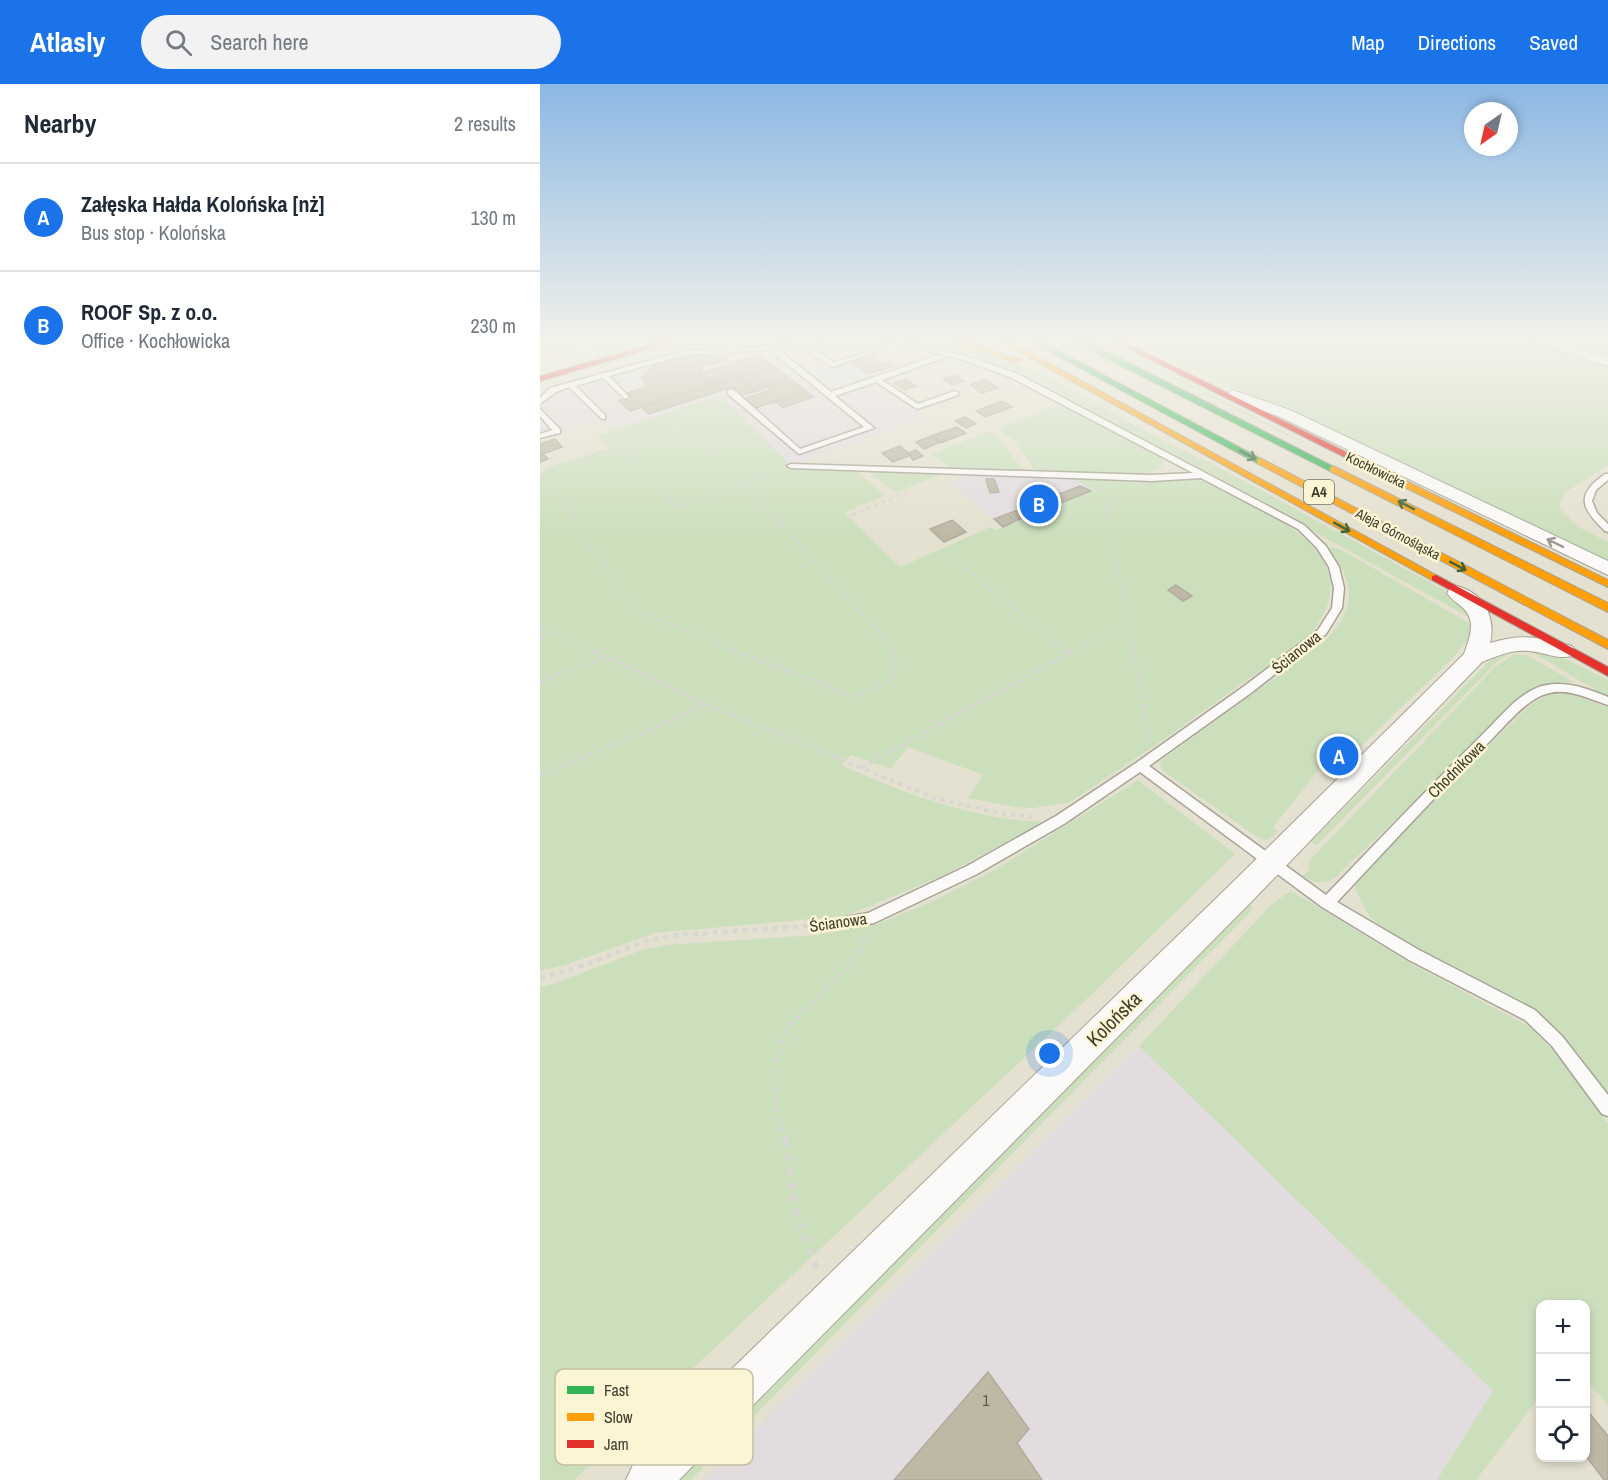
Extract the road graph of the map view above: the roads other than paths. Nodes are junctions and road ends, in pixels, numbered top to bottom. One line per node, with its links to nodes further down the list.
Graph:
1 (590, 404): 11 (lane)
2 (745, 404): 3 (lane)
3 (841, 404)
4 (1068, 404): 15 (lane, Ścianowa)
5 (1117, 404): 20 (main road, one-way to 20)
6 (1152, 404): 23 (main road, Aleja Górnośląska / A4, one-way to 23)
7 (1207, 404): 12 (main road, Aleja Górnośląska / A4)
8 (1245, 404): 17 (main road, Kochłowicka)
9 (1260, 404): 19 (street, one-way to 9)
10 (540, 411): 13 (lane)
11 (602, 417)
12 (1244, 423): 17 (main road); 22 (main road, Aleja Górnośląska / A4, one-way to 12)
13 (540, 436)
14 (791, 466): 15 (lane)
15 (1203, 475): 28 (lane, Ścianowa)
16 (1608, 476): 18 (lane)
17 (1472, 517): 21 (main road, Kochłowicka)
18 (1608, 529)
19 (1608, 569)
20 (1422, 571): 24 (main road); 25 (street)
21 (1608, 584)
22 (1608, 608)
23 (1608, 645)
24 (1575, 654): 25 (street); 26 (main road)
25 (1474, 657): 29 (street, Kolońska)
26 (1608, 672)
27 (1608, 701): 30 (lane, Chodnikowa)
28 (1140, 766): 29 (lane); 31 (lane, Ścianowa)
29 (1270, 863): 30 (lane); 33 (street, Kolońska)
30 (1327, 903): 32 (lane)
31 (851, 921)
32 (1608, 1108)
33 (753, 1376)
34 (663, 1465): 35 (street, Kolońska)
35 (648, 1480)

